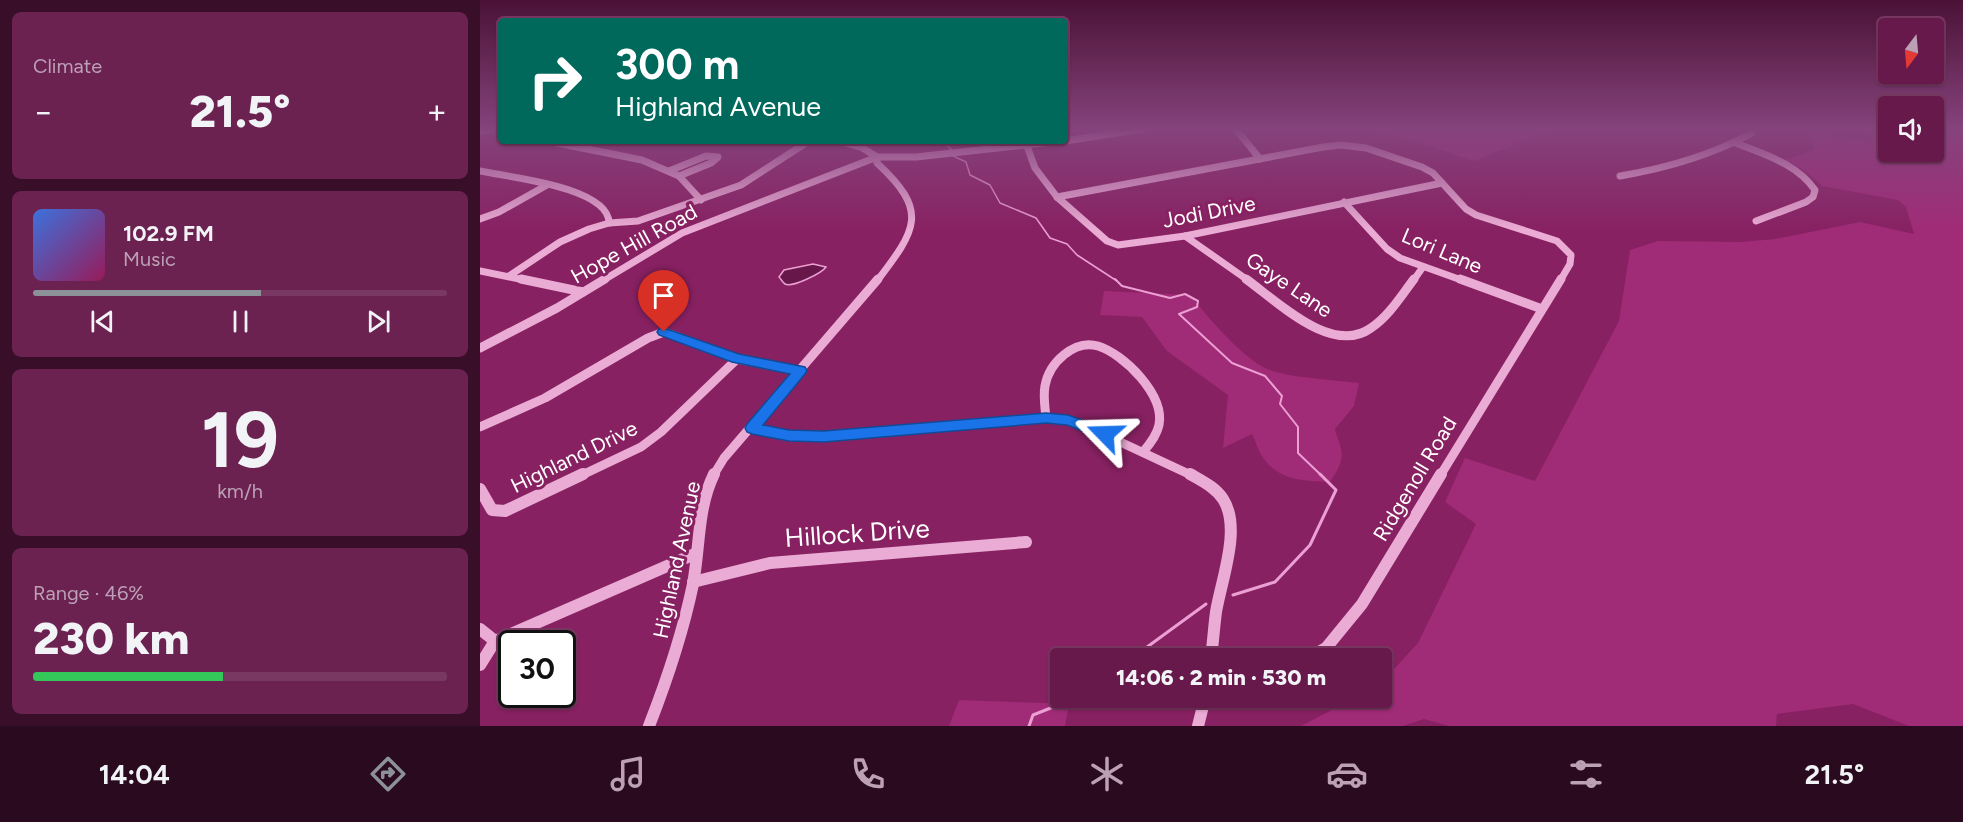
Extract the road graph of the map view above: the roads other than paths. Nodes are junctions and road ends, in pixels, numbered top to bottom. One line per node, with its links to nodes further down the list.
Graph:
1 (649, 163): 13 (street)
2 (689, 163): 13 (street)
3 (711, 163): 15 (street)
4 (775, 163): 19 (street)
5 (862, 163): 28 (street, Hope Hill Road)
6 (878, 163): 32 (street, Highland Avenue)
7 (1033, 163): 18 (street, Jodi Drive)
8 (1239, 163): 18 (street)
9 (1409, 163): 16 (street)
10 (1687, 163): 14 (street)
11 (1782, 163): 22 (street)
12 (480, 171): 17 (street)
13 (669, 171): 15 (street)
14 (1620, 176)
15 (679, 177): 19 (street)
16 (1442, 183): 20 (street, Jodi Drive); 29 (street, Ridgenoll Road)
17 (546, 185): 21 (street); 23 (street)
18 (1057, 197): 24 (street, Jodi Drive)
19 (701, 200): 23 (street)
20 (1344, 202): 24 (street, Jodi Drive); 25 (street, Lori Lane)
21 (480, 219)
22 (1756, 221)
23 (609, 223): 27 (street)
24 (1185, 236): 25 (street, Gaye Lane)
25 (1424, 267): 29 (street, Lori Lane)
26 (480, 271): 27 (street)
27 (509, 276): 28 (street)
28 (583, 292): 30 (street, Hope Hill Road)
29 (1542, 309): 44 (street, Ridgenoll Road)
30 (480, 348)
31 (737, 359): 32 (street); 34 (street); 37 (street, Highland Drive)
32 (800, 371): 35 (street, Highland Avenue)
33 (1046, 418): 35 (street); 36 (street); 36 (street)
34 (480, 427)
35 (752, 428): 39 (street, Highland Avenue)
36 (1143, 452): 43 (street)
37 (480, 489)
38 (1026, 542): 40 (street, Hillock Drive)
39 (697, 553): 40 (street, Highland Avenue); 42 (street)
40 (693, 582): 47 (street, Highland Avenue)
41 (480, 629): 42 (street)
42 (495, 641): 45 (street)
43 (1212, 648)
44 (1326, 648)
45 (480, 665)
46 (1202, 708): 48 (street)
47 (649, 726)
48 (1198, 726)

